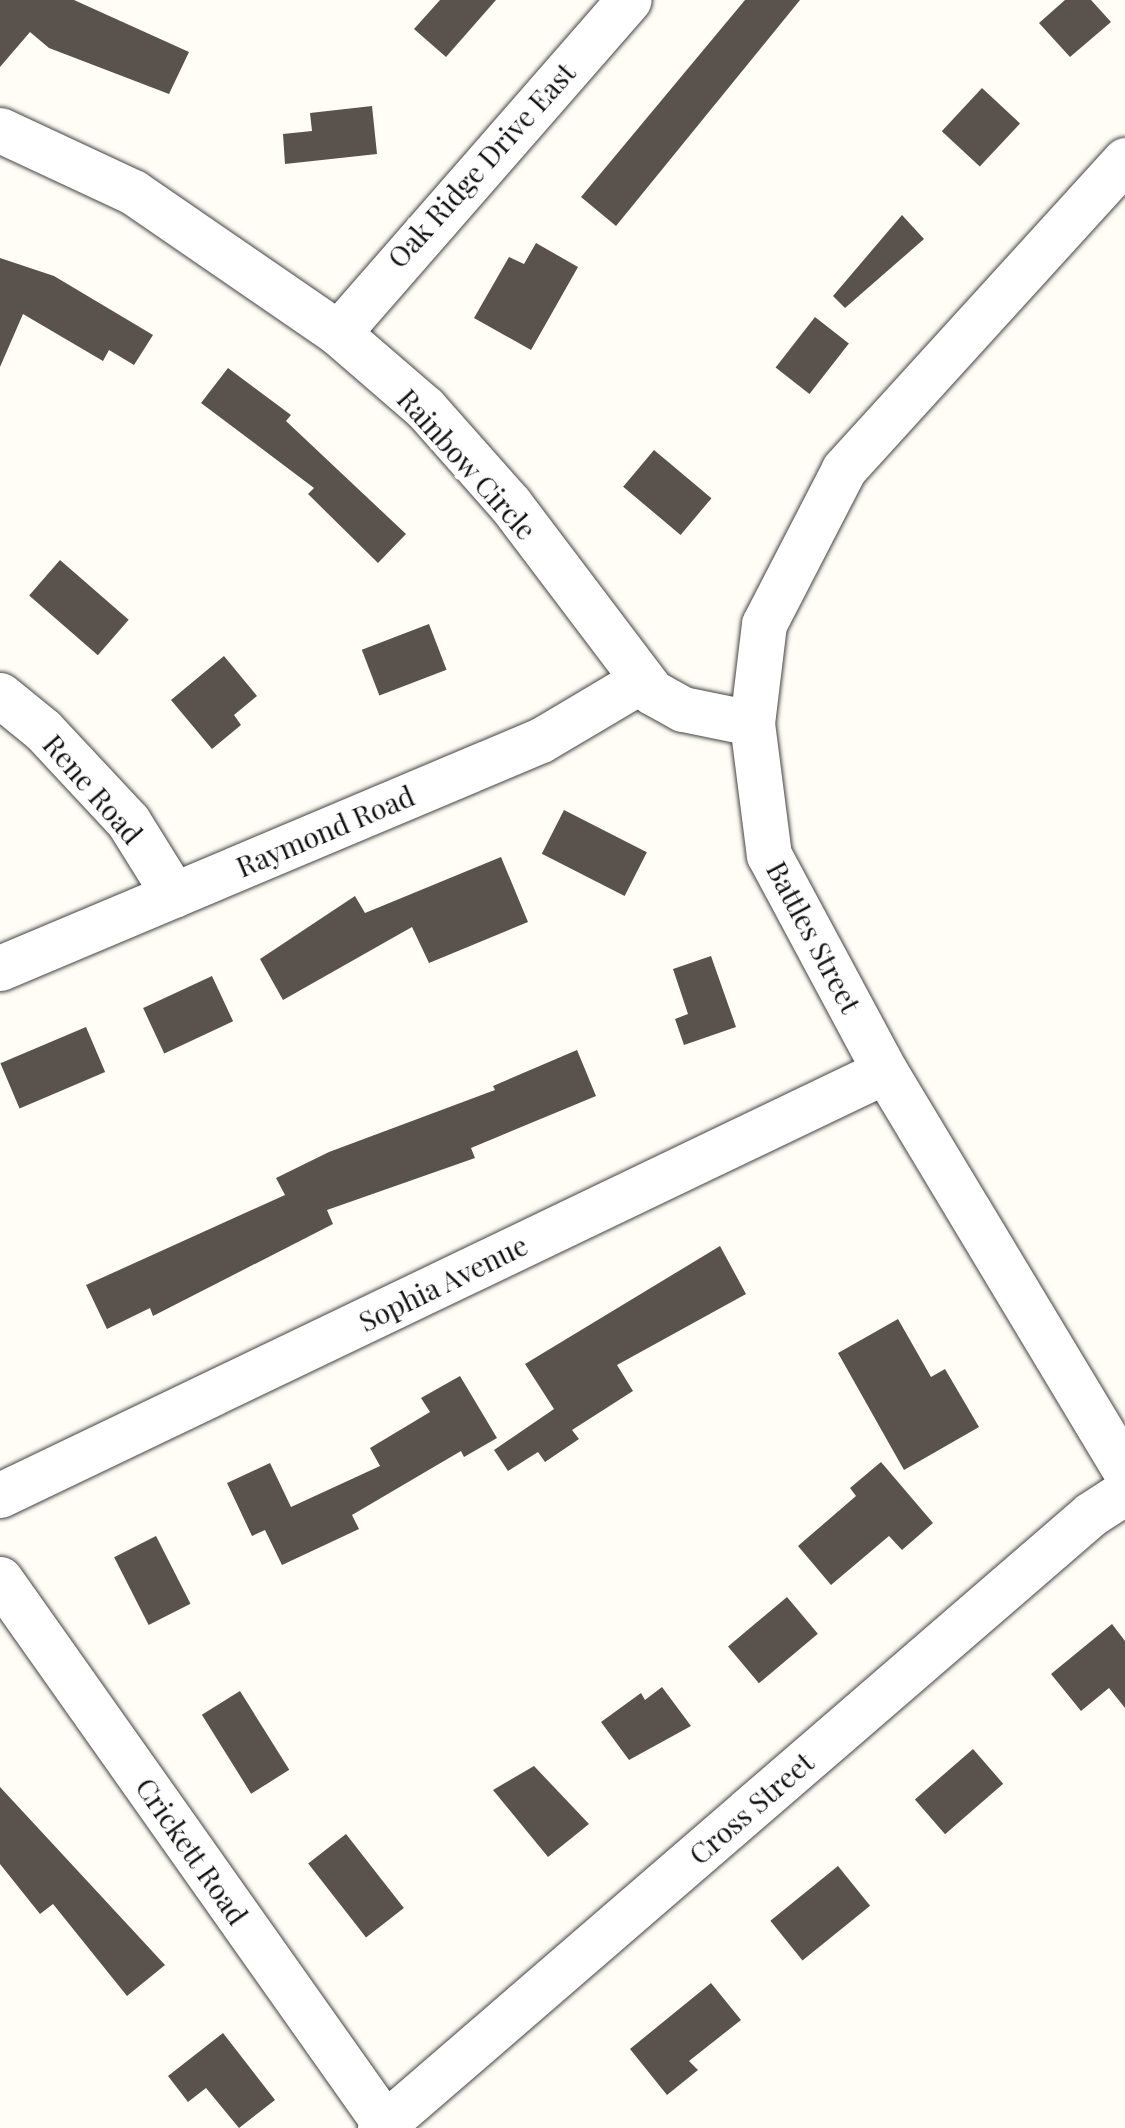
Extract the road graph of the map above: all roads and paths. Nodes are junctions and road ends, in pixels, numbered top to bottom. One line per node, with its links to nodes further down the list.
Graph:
1 (628, 0): 4 (street, Oak Ridge Drive East)
2 (0, 130): 4 (street, Rainbow Circle)
3 (1125, 160): 7 (street, Battles Street)
4 (338, 333): 5 (street, Rainbow Circle)
5 (642, 680): 7 (street, Rainbow Circle); 8 (street, Raymond Road)
6 (0, 694): 8 (street, Rene Road)
7 (752, 722): 10 (street, Battles Street)
8 (174, 895): 9 (street, Raymond Road)
9 (0, 968)
10 (885, 1072): 11 (street, Battles Street); 13 (street, Sophia Avenue)
11 (1125, 1470)
12 (1125, 1492): 15 (street, Cross Street)
13 (0, 1495)
14 (0, 1579): 15 (street, Crickett Road)
15 (382, 2126)

